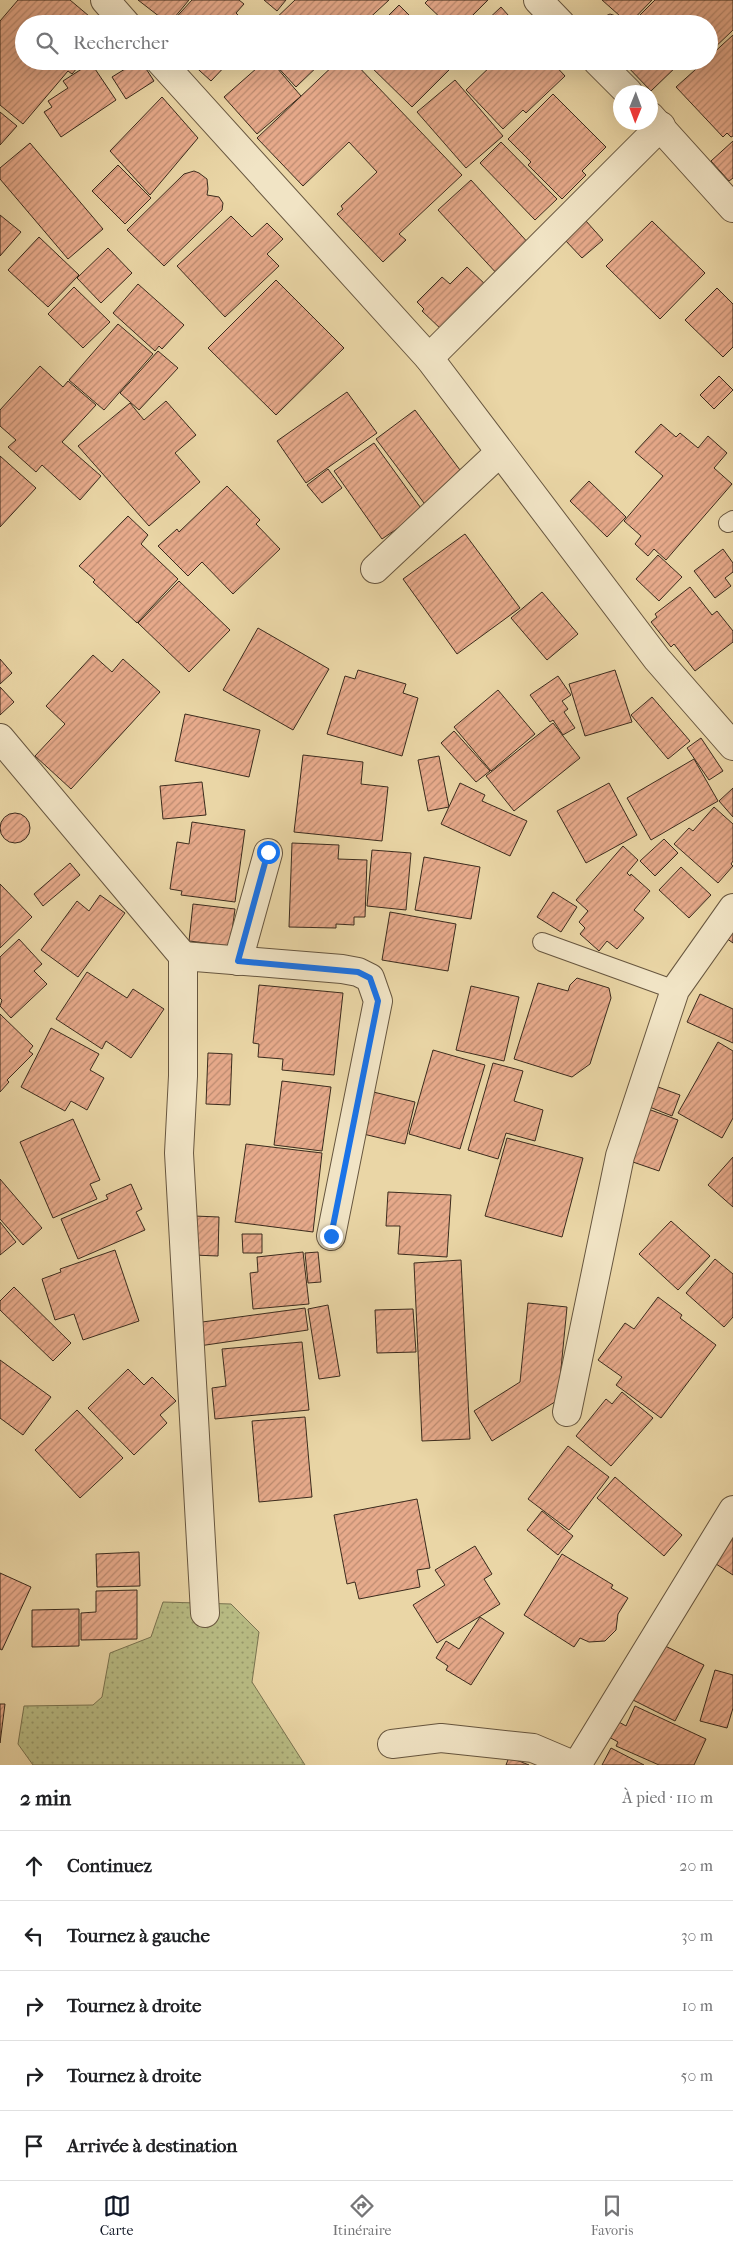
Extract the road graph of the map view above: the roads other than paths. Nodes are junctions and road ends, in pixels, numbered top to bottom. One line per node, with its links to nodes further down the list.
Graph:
1 (105, 0): 3 (street)
2 (538, 0): 4 (street)
3 (118, 15)
4 (552, 15)
5 (168, 70): 11 (street)
6 (606, 70): 7 (street)
7 (621, 85)
8 (658, 123): 10 (street)
9 (647, 130): 11 (street)
10 (733, 208)
11 (429, 358): 12 (street)
12 (499, 453): 13 (street); 15 (street)
13 (375, 569)
14 (0, 738): 19 (street)
15 (733, 746)
16 (268, 852): 20 (street)
17 (733, 908): 21 (street)
18 (542, 942): 21 (lane)
19 (183, 956): 20 (street); 25 (street)
20 (238, 961): 22 (street)
21 (675, 990): 23 (street)
22 (331, 1236)
23 (567, 1412)
24 (733, 1510): 28 (street)
25 (205, 1613)
26 (392, 1744): 27 (street)
27 (572, 1765)
28 (577, 1765)

